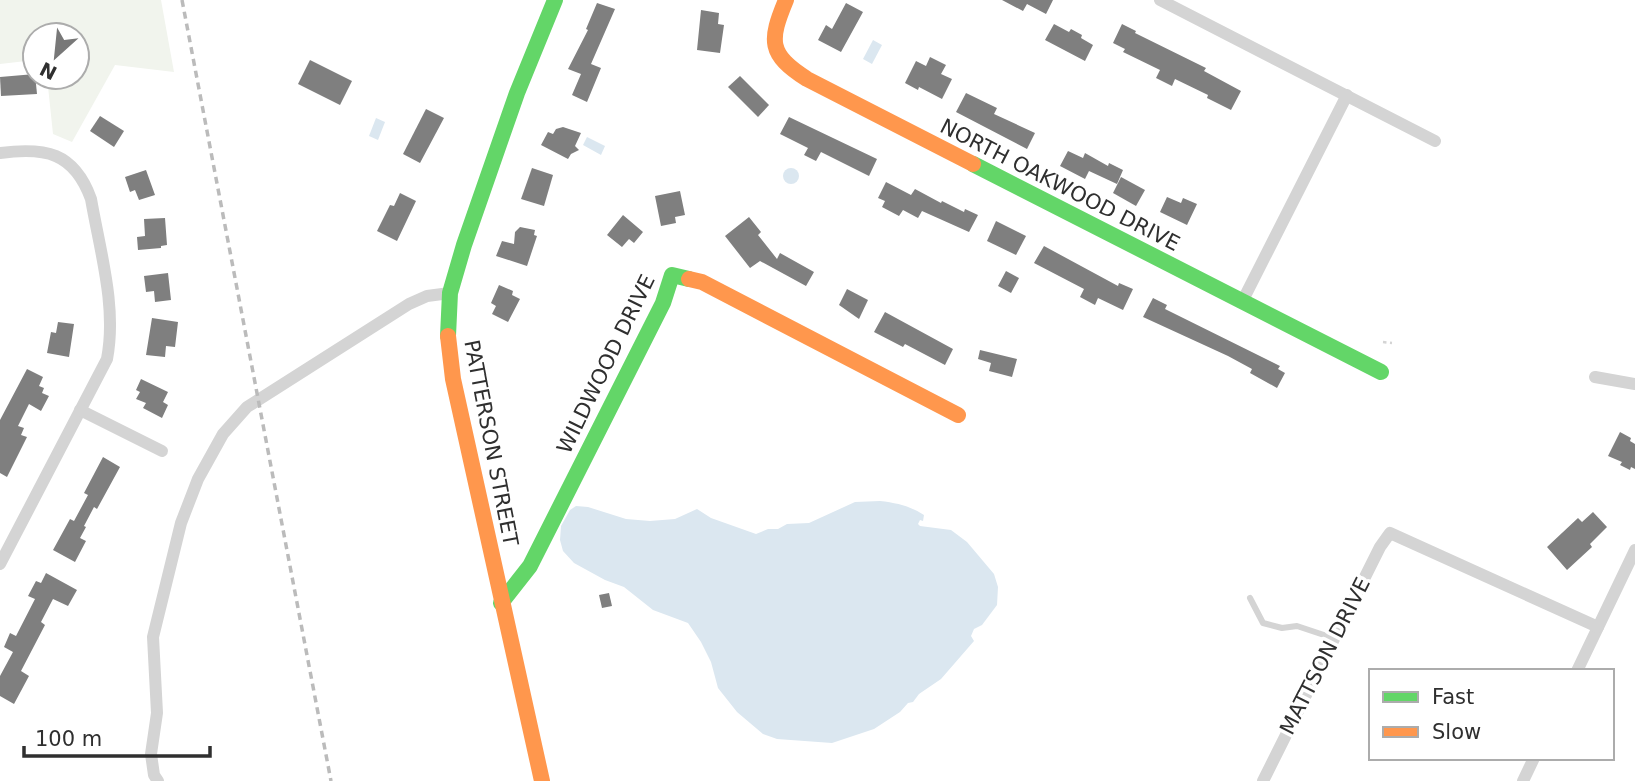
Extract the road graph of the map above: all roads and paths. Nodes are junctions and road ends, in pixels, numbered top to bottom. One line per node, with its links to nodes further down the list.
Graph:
1 (555, 0): 7 (street, PATTERSON STREET)
2 (786, 0): 8 (street, NORTH OAKWOOD DRIVE)
3 (1160, 0): 4 (street)
4 (1347, 95): 5 (street); 8 (street)
5 (1435, 141)
6 (0, 153): 14 (street)
7 (450, 293): 20 (street, PATTERSON STREET); 25 (street)
8 (1242, 302): 11 (street, NORTH OAKWOOD DRIVE)
9 (1383, 342): 10 (path)
10 (1392, 343)
11 (1381, 372)
12 (1595, 377): 13 (street)
13 (1635, 384)
14 (80, 410): 16 (street); 18 (street)
15 (958, 415): 20 (street, WILDWOOD DRIVE)
16 (162, 452)
17 (1635, 550): 21 (street)
18 (0, 564)
19 (1250, 598): 22 (lane)
20 (502, 603): 26 (street, PATTERSON STREET)
21 (1598, 627): 22 (street, MATTSON DRIVE); 23 (street)
22 (1333, 638): 27 (street, MATTSON DRIVE)
23 (1578, 669)
24 (1533, 760): 28 (street)
25 (158, 781)
26 (541, 781)
27 (1263, 781)
28 (1523, 781)

